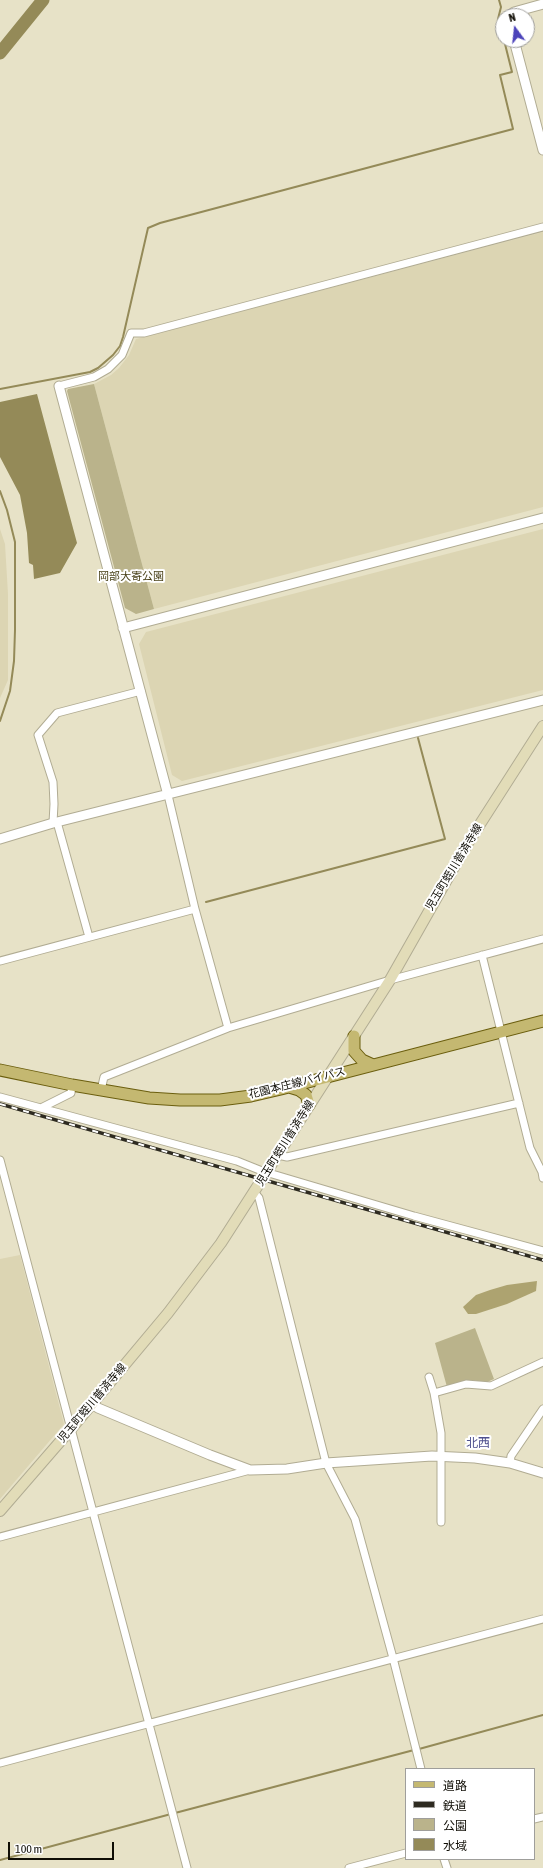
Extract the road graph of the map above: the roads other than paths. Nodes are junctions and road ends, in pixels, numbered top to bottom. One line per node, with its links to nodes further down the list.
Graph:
1 (543, 4): 2 (street)
2 (528, 8)
3 (516, 48): 4 (street)
4 (543, 150)
5 (543, 227): 6 (street)
6 (59, 386): 8 (street)
7 (543, 518): 8 (street)
8 (123, 628): 9 (street)
9 (141, 691): 12 (street); 13 (street)
10 (543, 700): 12 (street)
11 (543, 726): 20 (main road, 児玉町蛭川普済寺線)
12 (168, 795): 13 (street); 15 (street)
13 (55, 823): 14 (street); 16 (street)
14 (0, 839)
15 (195, 909): 16 (street); 22 (street)
16 (89, 937): 19 (street)
17 (543, 939): 18 (street)
18 (482, 955): 20 (street); 23 (street)
19 (0, 961)
20 (390, 980): 22 (street); 24 (main road, 児玉町蛭川普済寺線)
21 (543, 1021): 23 (main road, 花園本庄線バイパス)
22 (228, 1028): 30 (street)
23 (501, 1032): 25 (main road, 花園本庄線バイパス); 32 (street)
24 (354, 1036): 25 (main road); 27 (main road, 児玉町蛭川普済寺線)
25 (373, 1065): 27 (main road, 花園本庄線バイパス)
26 (0, 1070): 28 (main road, 花園本庄線バイパス)
27 (330, 1076): 29 (main road, 花園本庄線バイパス); 33 (main road, 児玉町蛭川普済寺線)
28 (72, 1085): 30 (main road, 花園本庄線バイパス); 34 (street)
29 (289, 1087): 30 (main road, 花園本庄線バイパス); 33 (main road)
30 (101, 1090)
31 (0, 1097): 34 (street)
32 (519, 1103): 35 (street); 38 (street)
33 (309, 1105): 35 (main road, 児玉町蛭川普済寺線)
34 (41, 1108): 37 (street)
35 (278, 1155): 37 (main road, 児玉町蛭川普済寺線)
36 (0, 1160): 46 (street)
37 (266, 1172): 39 (main road, 児玉町蛭川普済寺線); 40 (street)
38 (543, 1178)
39 (254, 1192): 44 (main road, 児玉町蛭川普済寺線); 48 (street)
40 (543, 1251)
41 (543, 1362): 43 (street)
42 (429, 1378): 43 (street)
43 (434, 1393): 47 (street)
44 (92, 1404): 46 (main road, 児玉町蛭川普済寺線); 50 (street)
45 (543, 1408): 49 (street)
46 (71, 1429): 52 (main road, 児玉町蛭川普済寺線); 53 (street)
47 (442, 1456): 48 (street); 49 (street); 54 (street)
48 (326, 1463): 50 (street); 57 (street)
49 (510, 1463): 51 (street)
50 (250, 1470): 53 (street)
51 (543, 1473)
52 (0, 1511)
53 (92, 1513): 55 (street); 58 (street)
54 (441, 1522)
55 (0, 1537)
56 (543, 1619): 57 (street)
57 (394, 1658): 58 (street); 60 (street)
58 (149, 1724): 59 (street); 62 (street)
59 (0, 1763)
60 (421, 1768)
61 (405, 1853): 63 (street)
62 (187, 1868)
63 (349, 1868)

